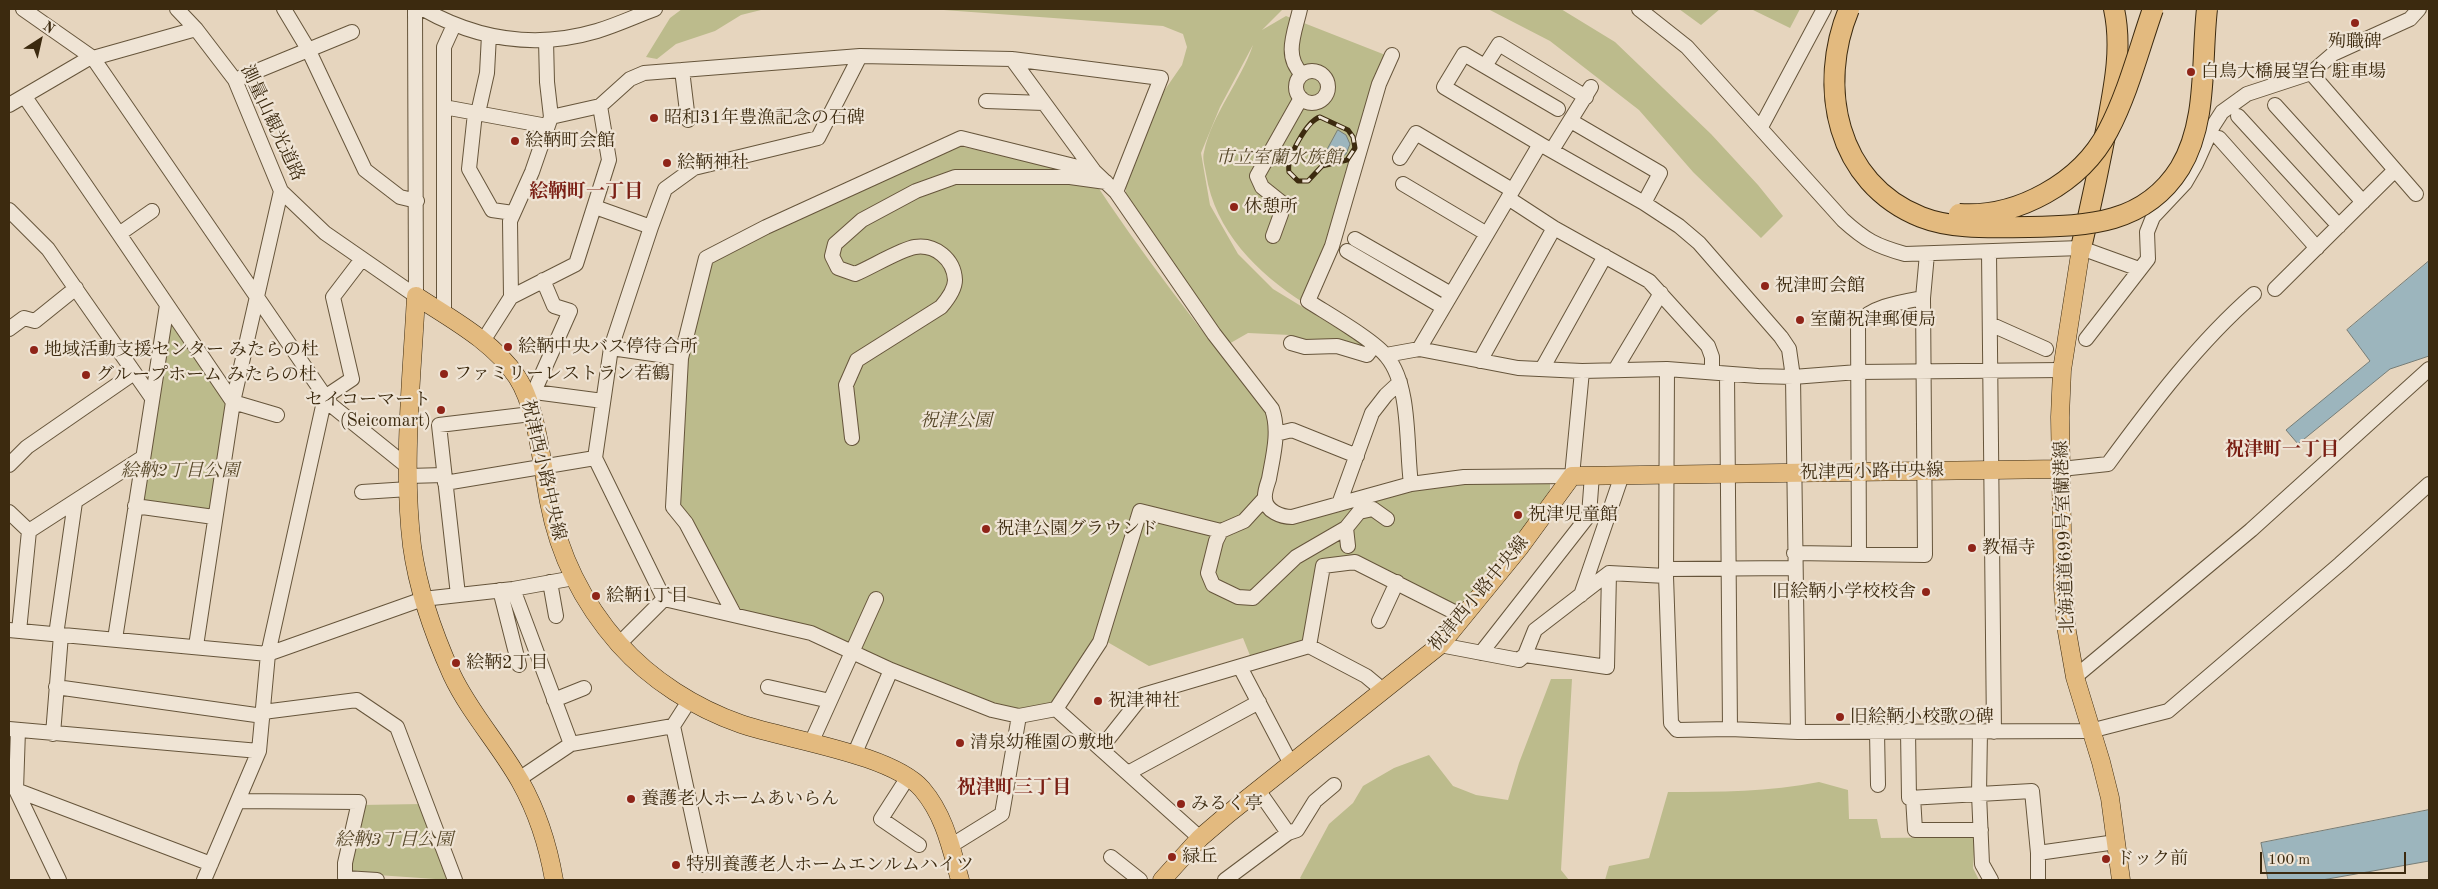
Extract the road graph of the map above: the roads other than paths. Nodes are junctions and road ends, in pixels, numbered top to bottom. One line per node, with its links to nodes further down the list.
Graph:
1 (23, 9): 24 (street)
2 (177, 9): 17 (street, 測量山観光道路)
3 (284, 9): 21 (street)
4 (655, 9): 20 (street)
5 (1300, 9): 29 (street)
6 (1639, 9): 45 (street)
7 (1824, 9): 45 (street)
8 (1849, 9): 13 (highway, bridge)
9 (1860, 9): 12 (highway, bridge)
10 (2104, 9): 70 (highway)
11 (2114, 9): 70 (highway)
12 (2153, 9)
13 (2207, 9)
14 (2419, 9): 28 (street)
15 (418, 13): 16 (street); 57 (street)
16 (454, 26): 19 (street); 38 (street)
17 (196, 29): 24 (street); 30 (street, 測量山観光道路)
18 (352, 32): 21 (street)
19 (489, 35): 20 (street); 40 (street)
20 (546, 40): 43 (street)
21 (308, 49): 30 (street); 57 (street)
22 (1392, 55): 95 (street)
23 (860, 56): 25 (street); 27 (street); 65 (street)
24 (92, 58): 31 (street); 85 (street)
25 (1012, 59): 34 (street); 54 (street)
26 (1485, 66): 39 (street); 44 (street); 47 (street)
27 (682, 70): 37 (street); 42 (street)
28 (2311, 73): 49 (street); 76 (street)
29 (1302, 74): 32 (street); 32 (street)
30 (235, 80): 53 (street, 測量山観光道路)
31 (25, 97): 36 (street); 67 (street)
32 (1301, 98): 69 (street)
33 (986, 101): 34 (street)
34 (1044, 103): 50 (street)
35 (2275, 104): 58 (street)
36 (9, 105)
37 (600, 106): 43 (street); 60 (street)
38 (444, 107): 40 (street); 89 (street)
39 (1558, 110)
40 (476, 113): 43 (street); 63 (street)
41 (2238, 116): 64 (street)
42 (688, 120)
43 (549, 121): 63 (street)
44 (1571, 121): 47 (street); 59 (street)
45 (1761, 127): 73 (street)
46 (2219, 138): 71 (street)
47 (1546, 147): 55 (street); 59 (street)
48 (1400, 158): 55 (street)
49 (2395, 170): 56 (street); 58 (street)
50 (1094, 171): 51 (street); 100 (street)
51 (1106, 182): 54 (street); 124 (street)
52 (1403, 184): 68 (street)
53 (281, 191): 75 (street, 測量山観光道路); 85 (street)
54 (1116, 192): 123 (street)
55 (1510, 194): 66 (street); 68 (street)
56 (2416, 194)
57 (417, 201): 83 (street)
58 (2363, 202): 64 (street)
59 (1644, 203): 114 (street)
60 (595, 208): 65 (street); 77 (street)
61 (9, 210): 78 (street)
62 (152, 211): 67 (street)
63 (513, 213): 84 (street)
64 (2339, 226): 71 (street)
65 (651, 227): 96 (street)
66 (1554, 228): 74 (street); 101 (street)
67 (119, 234): 87 (street)
68 (1487, 234): 81 (street)
69 (1273, 236)
70 (2082, 248): 72 (street); 76 (street); 107 (main road, 北海道道699号室蘭港線)
71 (2317, 248): 79 (street)
72 (1989, 252): 73 (street); 90 (street)
73 (1927, 254): 86 (street)
74 (1605, 256): 80 (street); 102 (street)
75 (362, 259): 83 (street, 測量山観光道路); 117 (street)
76 (2139, 269): 92 (street)
77 (544, 280): 84 (street); 116 (street)
78 (76, 288): 91 (street); 112 (street)
79 (2275, 289)
80 (1661, 293): 106 (street); 110 (street)
81 (1451, 294): 88 (street); 88 (street)
82 (2254, 294): 130 (street)
83 (416, 296): 89 (main road, 祝津西小路中央線); 140 (main road)
84 (511, 297): 93 (street)
85 (258, 298): 117 (street); 119 (street)
86 (1923, 298): 109 (street); 111 (street)
87 (167, 305): 118 (street); 119 (street)
88 (1443, 307): 97 (street)
89 (444, 315): 93 (main road, 祝津西小路中央線)
90 (1990, 324): 98 (street); 104 (street)
91 (9, 330)
92 (2086, 339)
93 (483, 341): 116 (main road, 祝津西小路中央線)
94 (1291, 343): 95 (street)
95 (1374, 346): 99 (street)
96 (611, 348): 100 (street); 120 (street)
97 (1418, 349): 99 (street); 101 (street)
98 (2046, 349)
99 (1386, 355): 115 (street)
100 (681, 358): 171 (street)
101 (1480, 361): 102 (street)
102 (1542, 369): 108 (street)
103 (1666, 369): 106 (street); 110 (street); 138 (street)
104 (1991, 369): 107 (street); 109 (street); 131 (street)
105 (2429, 369): 189 (street)
106 (1615, 370): 108 (street)
107 (2062, 370): 130 (main road, 北海道道699号室蘭港線)
108 (1582, 371): 139 (street)
109 (1925, 371): 111 (street); 132 (street)
110 (1712, 372): 113 (street)
111 (1858, 372): 114 (street); 134 (street)
112 (134, 373): 118 (street); 128 (street)
113 (1727, 374): 114 (street); 135 (street)
114 (1793, 377): 133 (street)
115 (1400, 382): 125 (street); 142 (street)
116 (529, 391): 120 (street); 121 (main road, 祝津西小路中央線)
117 (325, 397): 140 (street); 185 (street)
118 (152, 398): 126 (street)
119 (233, 402): 122 (street); 150 (street)
120 (603, 402): 127 (street)
121 (531, 414): 129 (main road, 祝津西小路中央線); 141 (street)
122 (277, 415)
123 (1276, 434): 125 (street); 145 (street)
124 (852, 438)
125 (1357, 456): 147 (street)
126 (142, 458): 146 (street); 148 (street)
127 (595, 458): 129 (street); 168 (street)
128 (9, 465)
129 (543, 468): 141 (street); 162 (main road, 祝津西小路中央線)
130 (2061, 469): 131 (main road, 祝津西小路中央線); 189 (main road, 北海道道699号室蘭港線)
131 (1991, 470): 132 (main road, 祝津西小路中央線); 209 (street)
132 (1926, 471): 134 (main road, 祝津西小路中央線); 157 (street)
133 (1794, 473): 134 (main road, 祝津西小路中央線); 135 (main road, 祝津西小路中央線); 156 (street)
134 (1859, 473): 157 (street)
135 (1727, 474): 138 (main road, 祝津西小路中央線); 158 (street)
136 (1592, 475): 137 (main road, 祝津西小路中央線); 139 (main road, 祝津西小路中央線); 183 (street)
137 (1622, 475): 138 (main road, 祝津西小路中央線); 167 (street)
138 (1667, 475): 160 (street)
139 (1572, 476): 142 (street); 173 (main road, 祝津西小路中央線)
140 (408, 477): 141 (street); 144 (street); 169 (main road)
141 (445, 479): 166 (street)
142 (1411, 484): 147 (street)
143 (2429, 484): 205 (street)
144 (362, 492)
145 (1265, 498): 147 (street); 154 (street)
146 (75, 502): 153 (street); 176 (street)
147 (1339, 504)
148 (135, 506): 150 (street); 177 (street)
149 (9, 512): 153 (street)
150 (214, 517): 180 (street)
151 (1388, 519): 152 (street)
152 (1346, 528): 154 (street); 155 (street)
153 (30, 531): 175 (street)
154 (1221, 531): 198 (street)
155 (1348, 546)
156 (1794, 553): 157 (street); 159 (street)
157 (1859, 553)
158 (1728, 568): 159 (street); 160 (street); 202 (street)
159 (1794, 568): 206 (street)
160 (1666, 572): 161 (street); 202 (street)
161 (1609, 573): 167 (street); 186 (street)
162 (574, 578): 163 (street); 178 (main road, 祝津西小路中央線)
163 (550, 582): 165 (street); 172 (street)
164 (1397, 582): 173 (street); 174 (street); 181 (street)
165 (507, 589): 166 (street); 182 (street); 182 (street)
166 (458, 594): 169 (street)
167 (1581, 595): 186 (street)
168 (664, 598): 171 (street); 178 (street)
169 (423, 599): 185 (street); 219 (main road)
170 (876, 599): 184 (street)
171 (734, 614): 184 (street)
172 (556, 616)
173 (1464, 617): 179 (main road, 祝津西小路中央線)
174 (1379, 621)
175 (14, 631): 176 (street)
176 (58, 635): 177 (street); 190 (street)
177 (115, 639): 180 (street)
178 (619, 644): 195 (main road, 祝津西小路中央線)
179 (1440, 645): 183 (street); 193 (main road, 祝津西小路中央線)
180 (196, 646): 185 (street)
181 (1309, 646): 187 (street); 193 (street)
182 (536, 651): 194 (street)
183 (1480, 652): 186 (street)
184 (851, 653): 188 (street); 196 (street)
185 (268, 654): 199 (street)
186 (1525, 655)
187 (1240, 666): 197 (street); 213 (street)
188 (891, 670): 200 (street); 215 (street)
189 (2075, 677): 205 (main road, 北海道道699号室蘭港線)
190 (56, 687): 199 (street); 210 (street)
191 (768, 687): 196 (street)
192 (584, 688): 194 (street)
193 (1384, 692): 216 (main road, 祝津西小路中央線)
194 (554, 700): 212 (street)
195 (689, 701): 201 (street); 211 (main road, 祝津西小路中央線)
196 (830, 701): 211 (street)
197 (1259, 702): 216 (street); 217 (street)
198 (1056, 709): 200 (street); 213 (street)
199 (263, 714): 214 (street); 240 (street)
200 (1019, 716): 232 (street)
201 (674, 726): 212 (street); 236 (street)
202 (1730, 729): 206 (street)
203 (13, 730): 210 (street); 222 (street)
204 (1908, 731): 207 (street); 208 (street); 225 (street)
205 (2090, 731): 209 (street); 230 (main road, 北海道道699号室蘭港線)
206 (1798, 732): 207 (street)
207 (1877, 732): 221 (street)
208 (1980, 732): 209 (street); 224 (street)
209 (1994, 732)
210 (53, 734): 214 (street)
211 (811, 743): 215 (main road, 祝津西小路中央線)
212 (571, 744): 219 (street)
213 (1101, 748): 217 (street)
214 (259, 752): 226 (street)
215 (854, 755): 218 (main road, 祝津西小路中央線)
216 (1291, 764): 223 (main road, 祝津西小路中央線)
217 (1128, 773): 229 (street)
218 (908, 777): 231 (street); 232 (main road, 祝津西小路中央線)
219 (519, 779): 241 (main road)
220 (1334, 785): 228 (street)
221 (1878, 785)
222 (16, 790): 235 (street); 237 (street)
223 (1258, 790): 228 (street); 229 (main road, 祝津西小路中央線)
224 (1979, 794): 225 (street); 227 (street); 233 (street)
225 (1913, 798): 227 (street)
226 (238, 801): 235 (street); 239 (street)
227 (1981, 830): 246 (street)
228 (1288, 833): 245 (street)
229 (1200, 838): 244 (main road, 祝津西小路中央線)
230 (2116, 842): 233 (street); 248 (main road, 北海道道699号室蘭港線)
231 (919, 844)
232 (952, 845): 242 (main road, 祝津西小路中央線)
233 (2038, 853): 247 (street)
234 (1111, 857): 243 (street)
235 (211, 864): 238 (street)
236 (703, 865)
237 (59, 880)
238 (204, 880)
239 (377, 880)
240 (455, 880)
241 (554, 880)
242 (960, 880)
243 (1140, 880)
244 (1162, 880)
245 (1225, 880)
246 (1992, 880)
247 (2038, 880)
248 (2121, 880)

